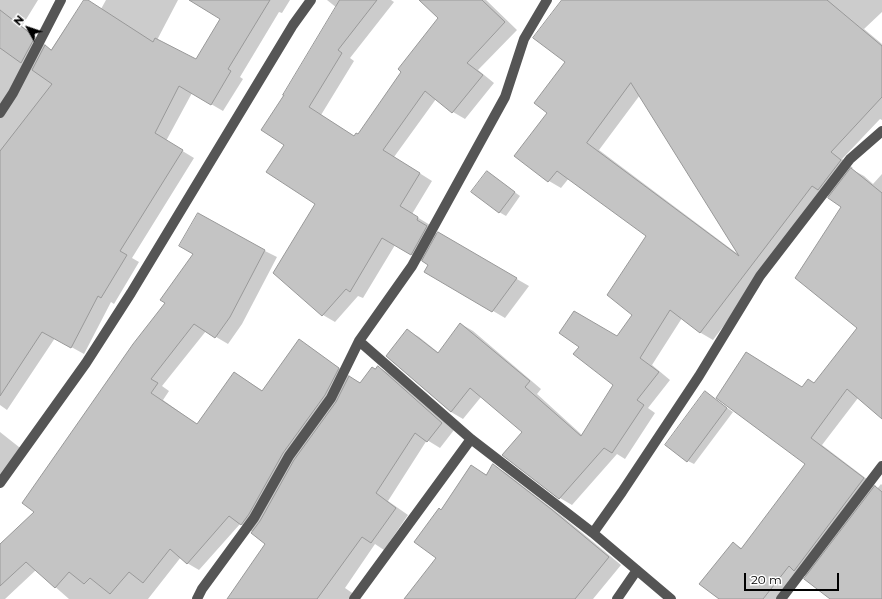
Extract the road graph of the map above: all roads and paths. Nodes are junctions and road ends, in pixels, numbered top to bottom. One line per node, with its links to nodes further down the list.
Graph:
1 (61, 0): 4 (street)
2 (311, 0): 9 (street)
3 (547, 0): 6 (street)
4 (0, 114)
5 (882, 131): 10 (street)
6 (359, 341): 7 (street); 12 (street)
7 (471, 439): 10 (street); 13 (street)
8 (882, 466): 16 (street)
9 (0, 483)
10 (593, 533): 11 (street)
11 (637, 570): 14 (street); 15 (street)
12 (197, 599)
13 (354, 599)
14 (617, 599)
15 (671, 599)
16 (781, 599)

